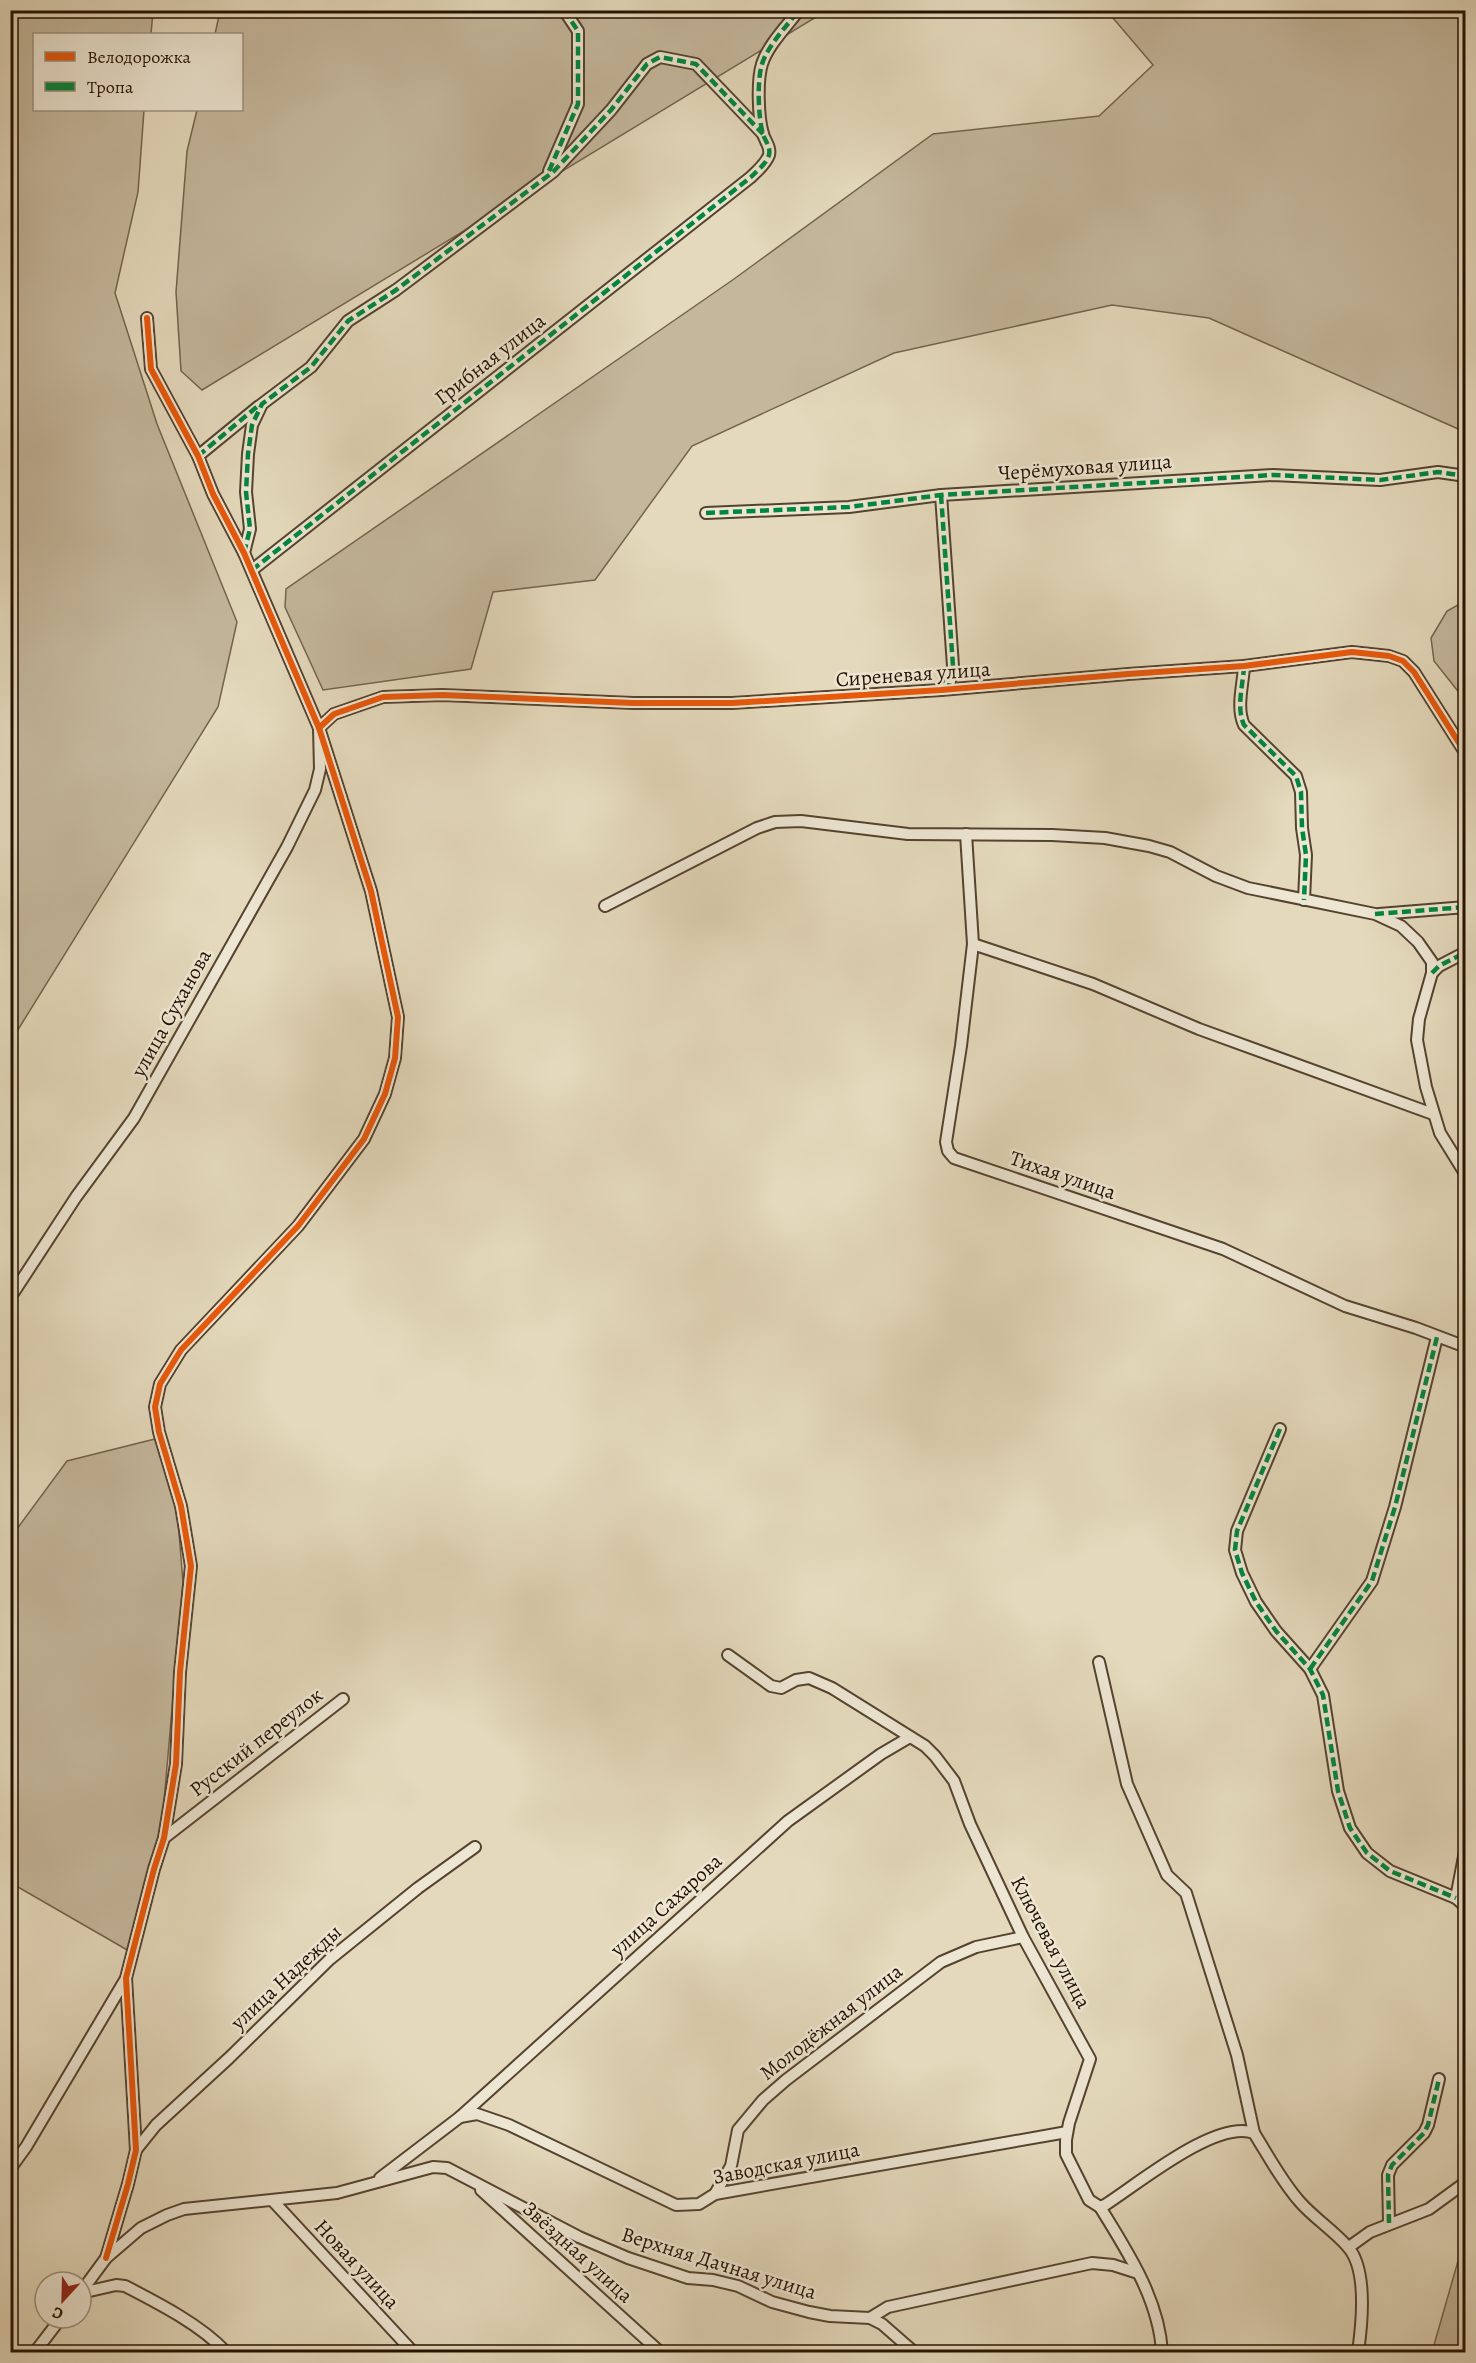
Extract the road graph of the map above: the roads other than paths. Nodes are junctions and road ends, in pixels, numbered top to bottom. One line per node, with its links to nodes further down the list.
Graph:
1 (564, 10): 4 (street)
2 (799, 10): 3 (street)
3 (763, 134): 4 (street); 12 (street, Грибная улица)
4 (546, 177): 6 (street)
5 (147, 318): 7 (street)
6 (262, 404): 7 (street); 11 (street)
7 (198, 456): 11 (street)
8 (1466, 476): 9 (street, Черёмуховая улица)
9 (941, 495): 10 (street, Черёмуховая улица); 14 (street)
10 (706, 513)
11 (244, 553): 12 (street)
12 (252, 570): 15 (street)
13 (1244, 666): 14 (street, Сиреневая улица); 16 (street, Сиреневая улица); 18 (street)
14 (941, 690): 15 (street, Сиреневая улица)
15 (319, 728): 27 (street, улица Суханова); 36 (street)
16 (1466, 754)
17 (966, 834): 18 (street); 19 (street); 22 (street, Тихая улица)
18 (1304, 900): 21 (street)
19 (605, 906)
20 (1466, 907): 21 (street)
21 (1375, 914): 24 (street)
22 (973, 944): 25 (street); 28 (street, Тихая улица)
23 (1466, 952): 24 (street)
24 (1432, 973): 25 (street)
25 (1433, 1114): 26 (street)
26 (1466, 1175)
27 (10, 1298)
28 (1437, 1336): 29 (street, Тихая улица); 33 (street)
29 (1466, 1347)
30 (1280, 1429): 33 (street)
31 (728, 1655): 35 (street, Ключевая улица)
32 (1099, 1662): 46 (street)
33 (1310, 1669): 39 (street)
34 (343, 1699): 36 (street, Русский переулок)
35 (910, 1737): 41 (street, Ключевая улица); 44 (street, улица Сахарова)
36 (165, 1838): 42 (street)
37 (1466, 1846): 39 (street)
38 (475, 1847): 47 (street, улица Надежды)
39 (1456, 1898): 40 (street)
40 (1466, 1906)
41 (1023, 1937): 45 (street, Ключевая улица); 52 (street, Молодёжная улица)
42 (126, 1978): 47 (street); 48 (street)
43 (1439, 2079): 55 (street)
44 (460, 2117): 50 (street, улица Сахарова); 52 (street, Заводская улица)
45 (1067, 2132): 52 (street, Заводская улица); 54 (street, Ключевая улица)
46 (1254, 2133): 54 (street); 56 (street)
47 (136, 2150): 57 (street)
48 (10, 2169)
49 (469, 2180): 50 (street, Верхняя Дачная улица); 61 (street, Верхняя Дачная улица); 66 (street, Звёздная улица)
50 (375, 2182): 53 (street)
51 (1466, 2182): 55 (street)
52 (715, 2194)
53 (273, 2201): 57 (street); 65 (street, Новая улица)
54 (1100, 2207): 58 (street, Ключевая улица)
55 (1389, 2223): 56 (street)
56 (1349, 2247): 69 (street)
57 (106, 2258): 59 (street)
58 (1138, 2273): 61 (street); 68 (street, Ключевая улица)
59 (93, 2276)
60 (93, 2289): 64 (street)
61 (870, 2318): 67 (street)
62 (52, 2330): 63 (street)
63 (35, 2352)
64 (226, 2352)
65 (413, 2352)
66 (660, 2352)
67 (914, 2352)
68 (1162, 2352)
69 (1358, 2352)

